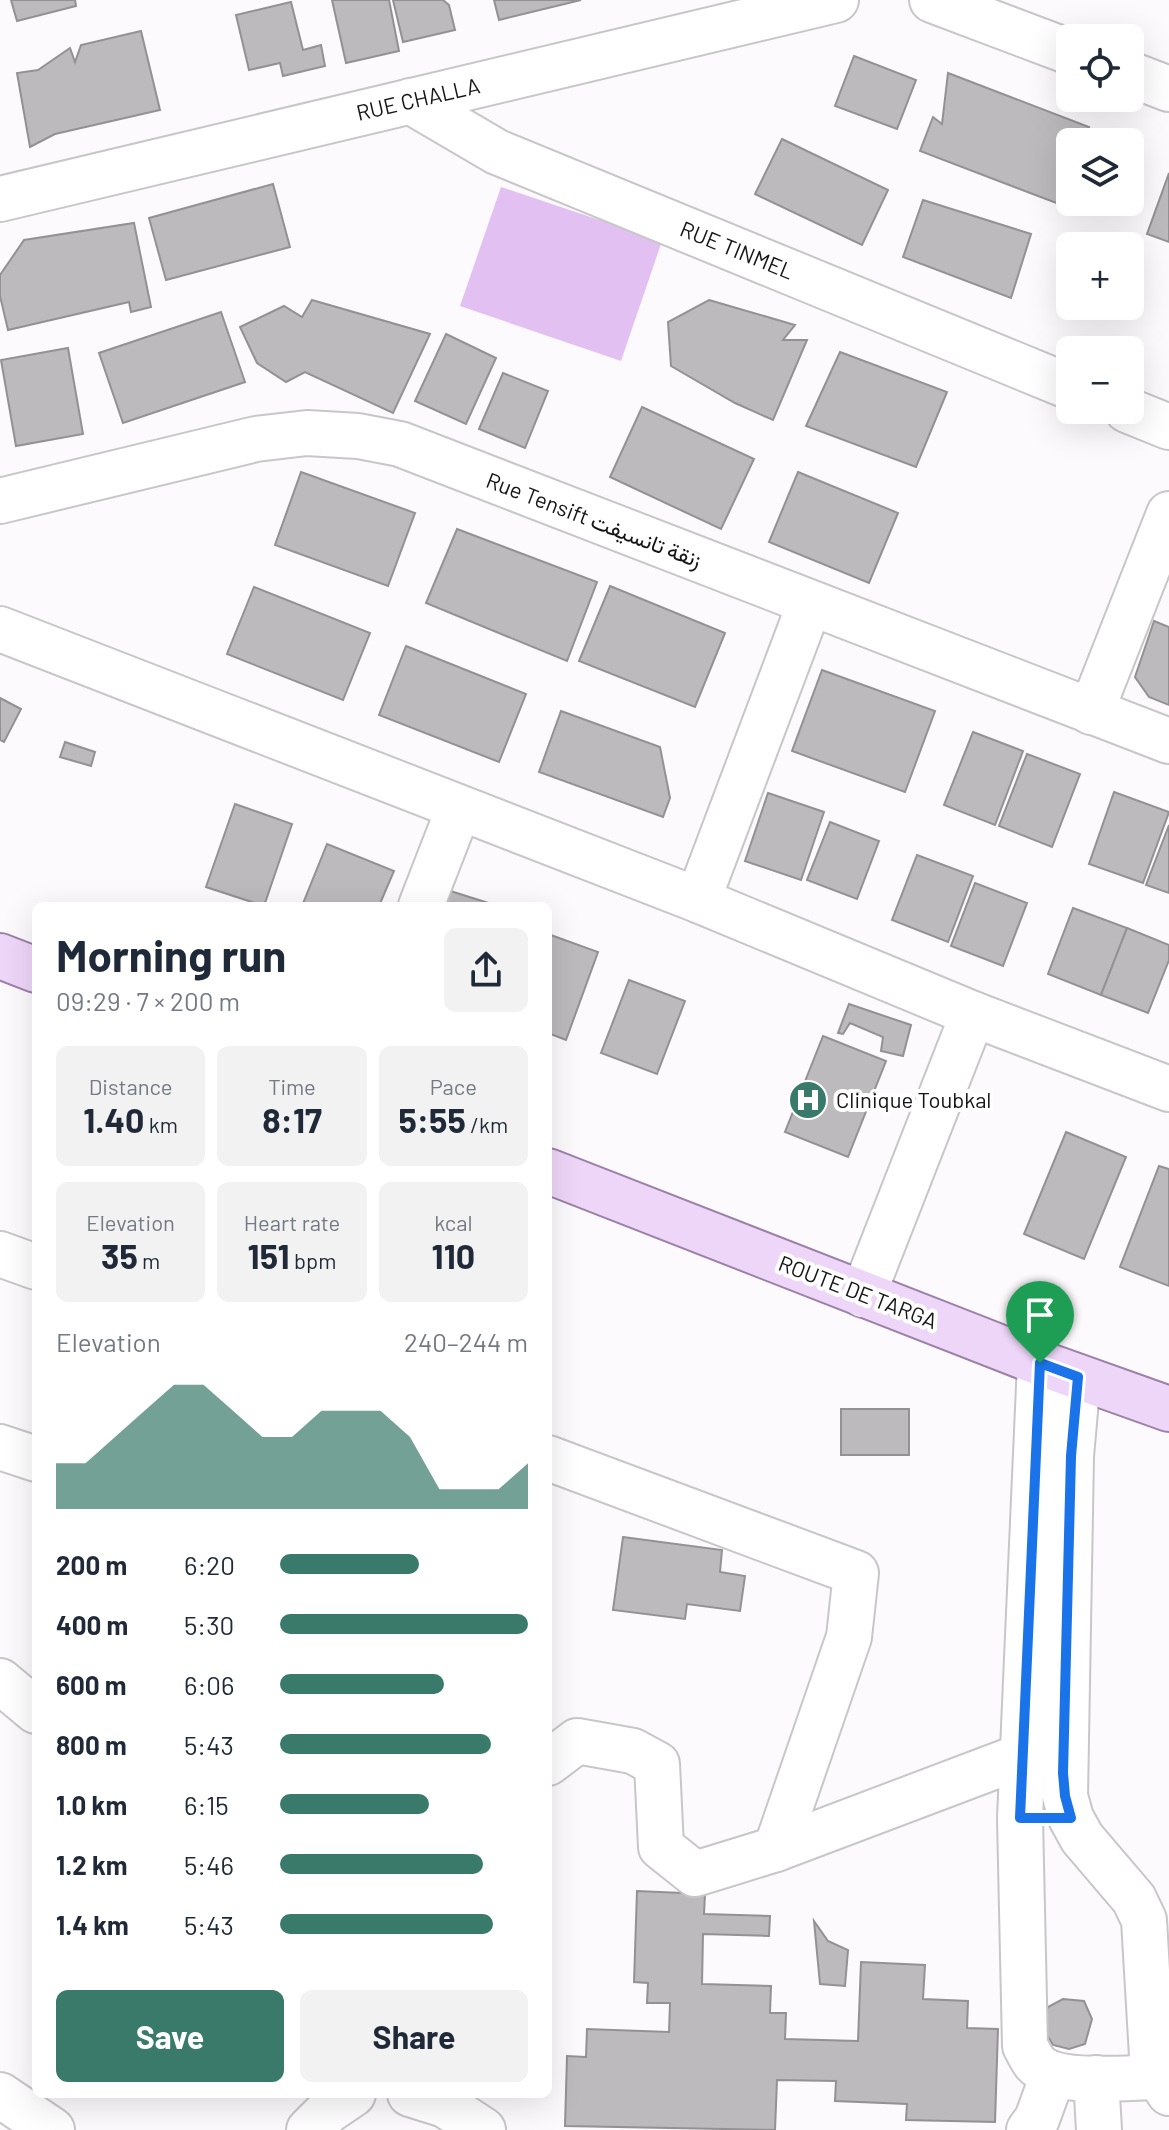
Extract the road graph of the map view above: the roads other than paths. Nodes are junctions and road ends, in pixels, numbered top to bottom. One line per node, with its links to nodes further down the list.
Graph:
1 (836, 0): 3 (street, RUE CHALLA)
2 (932, 0): 4 (street)
3 (790, 6): 7 (street, RUE CHALLA)
4 (1056, 47)
5 (1144, 79): 6 (street)
6 (1169, 89)
7 (410, 101): 8 (street, RUE CHALLA); 9 (street, RUE TINMEL)
8 (0, 199)
9 (1056, 381)
10 (1144, 417): 11 (street)
11 (1169, 427)
12 (0, 501): 14 (street, Rue Tensift زنقة تانسيفت)
13 (1169, 514): 16 (street)
14 (810, 603): 16 (street, Rue Tensift زنقة تانسيفت); 19 (street)
15 (0, 629): 18 (street)
16 (1091, 712): 17 (street, Rue Tensift زنقة تانسيفت)
17 (1169, 741)
18 (459, 808): 19 (street); 20 (street)
19 (698, 900): 23 (street)
20 (423, 902)
21 (0, 956): 22 (main road)
22 (32, 968)
23 (973, 1014): 24 (street); 28 (street)
24 (1169, 1089)
25 (552, 1173): 28 (main road, ROUTE DE TARGA)
26 (0, 1254): 27 (street)
27 (32, 1266)
28 (863, 1295): 29 (main road, ROUTE DE TARGA)
29 (1059, 1370): 30 (main road, ROUTE DE TARGA); 37 (street); 39 (street)
30 (1169, 1409)
31 (0, 1447): 32 (street)
32 (32, 1458)
33 (552, 1459): 40 (street)
34 (0, 1681): 35 (street)
35 (32, 1708)
36 (554, 1745): 40 (street)
37 (1022, 1756): 38 (street); 40 (street)
38 (1020, 1818): 39 (street); 42 (street)
39 (1071, 1818): 41 (street)
40 (776, 1849)
41 (1162, 2069): 43 (street)
42 (1053, 2075): 43 (street); 50 (street)
43 (1096, 2078): 51 (street)
44 (0, 2095): 47 (street)
45 (347, 2098): 48 (street)
46 (423, 2098): 49 (street)
47 (52, 2130)
48 (309, 2130)
49 (483, 2130)
50 (1029, 2130)
51 (1099, 2130)

